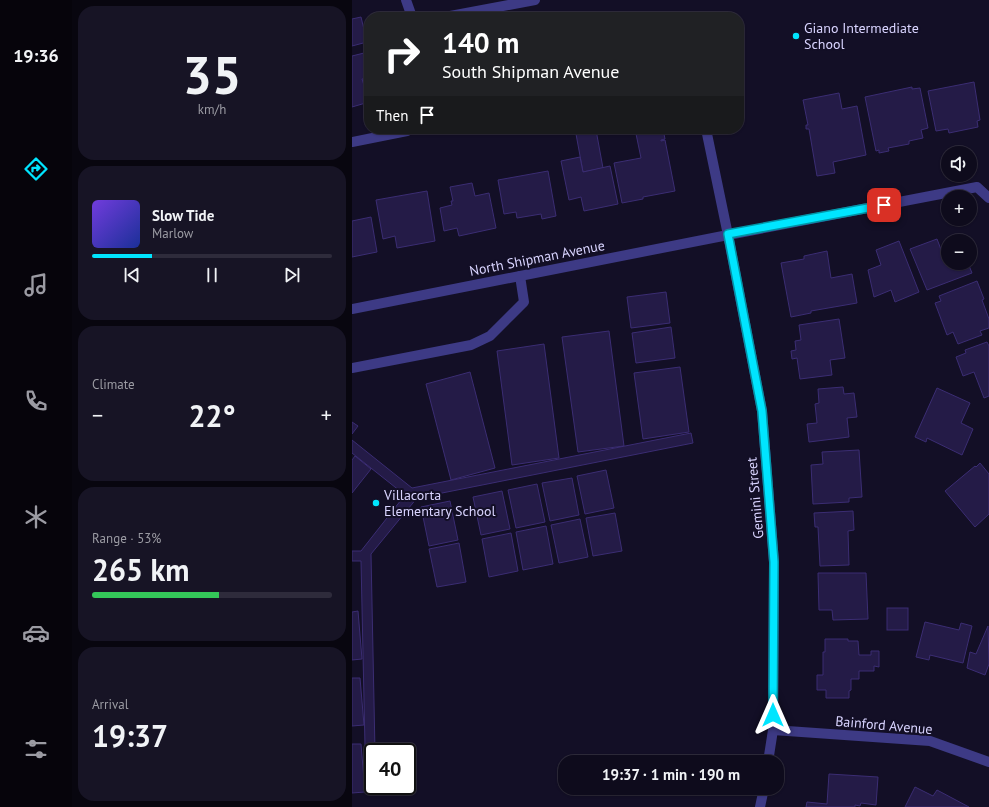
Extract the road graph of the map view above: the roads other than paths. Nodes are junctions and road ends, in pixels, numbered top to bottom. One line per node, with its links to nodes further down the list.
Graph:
1 (406, 0): 3 (street)
2 (535, 0): 4 (street)
3 (410, 12)
4 (471, 12)
5 (392, 134): 7 (street)
6 (707, 134): 9 (street, Gemini Street)
7 (352, 142)
8 (989, 198): 9 (street, North Shipman Avenue)
9 (728, 234): 10 (street, North Shipman Avenue); 13 (street, Gemini Street)
10 (520, 276): 11 (street, North Shipman Avenue); 12 (street)
11 (352, 309)
12 (352, 368)
13 (773, 730): 14 (street, Gemini Street); 15 (street, Bainford Avenue)
14 (769, 755)
15 (989, 762)
16 (763, 795): 17 (street)
17 (760, 807)

